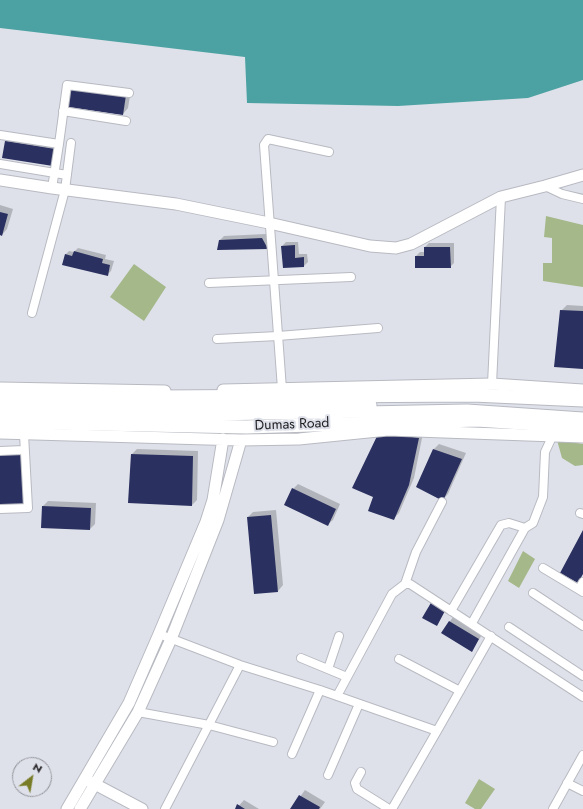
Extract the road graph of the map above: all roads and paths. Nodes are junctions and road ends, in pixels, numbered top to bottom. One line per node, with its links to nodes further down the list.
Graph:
1 (129, 93): 2 (street)
2 (63, 111): 3 (street); 5 (street)
3 (126, 121)
4 (0, 135): 5 (street)
5 (59, 144): 9 (street)
6 (70, 144): 11 (street)
7 (329, 152): 18 (street)
8 (0, 164): 9 (street)
9 (52, 173): 11 (street); 14 (street)
10 (583, 174): 13 (street)
11 (67, 175): 15 (street)
12 (0, 180): 14 (street)
13 (545, 186): 16 (street); 17 (street)
14 (50, 188): 15 (street)
15 (65, 190): 18 (street); 22 (street)
16 (501, 197): 18 (street); 26 (street)
17 (583, 198)
18 (269, 223): 20 (street)
19 (351, 277): 20 (street)
20 (273, 280): 21 (street); 24 (street)
21 (209, 283)
22 (32, 313)
23 (378, 328): 24 (street)
24 (278, 336): 25 (street); 28 (street)
25 (217, 339)
26 (492, 384): 28 (street); 29 (street)
27 (0, 388): 28 (street)
28 (282, 389)
29 (583, 390)
30 (0, 398): 31 (main road, Dumas Road)
31 (583, 400)
32 (0, 405): 33 (street)
33 (583, 411)
34 (0, 413): 35 (street)
35 (583, 418)
36 (0, 422): 37 (main road, Dumas Road)
37 (583, 427)
38 (0, 433): 39 (street)
39 (24, 434): 42 (street); 45 (street)
40 (583, 436): 41 (street)
41 (552, 437): 43 (street); 48 (street)
42 (224, 440): 43 (street); 57 (street)
43 (241, 440): 60 (street)
44 (0, 450): 45 (street)
45 (24, 450): 47 (street)
46 (442, 502): 50 (street)
47 (0, 509)
48 (525, 528): 53 (street); 54 (street)
49 (543, 568): 51 (street)
50 (405, 584): 53 (street); 66 (street)
51 (582, 588)
52 (532, 593): 55 (street)
53 (451, 611): 54 (street)
54 (472, 624): 59 (street)
55 (583, 626)
56 (509, 627): 65 (street)
57 (159, 634): 60 (street); 80 (street)
58 (339, 636): 64 (street)
59 (491, 636): 68 (street); 70 (street)
60 (171, 638): 63 (street); 72 (street)
61 (301, 658): 64 (street)
62 (399, 659): 68 (street)
63 (240, 665): 67 (street); 73 (street)
64 (328, 669): 66 (street)
65 (583, 676)
66 (347, 677): 69 (street)
67 (320, 690): 69 (street); 76 (street)
68 (460, 691): 74 (street)
69 (337, 696): 71 (street)
70 (583, 697)
71 (358, 704): 74 (street); 79 (street)
72 (138, 712): 73 (street); 80 (street)
73 (209, 725): 75 (street); 86 (street)
74 (437, 731): 88 (street)
75 (273, 742)
76 (292, 754)
77 (583, 755): 81 (street)
78 (361, 772): 87 (street)
79 (328, 775)
80 (91, 782): 83 (street); 84 (street); 85 (street)
81 (567, 783): 82 (street); 89 (street)
82 (583, 791)
83 (67, 809)
84 (80, 809)
85 (142, 809)
86 (165, 809)
87 (389, 809)
88 (392, 809)
89 (553, 809)

